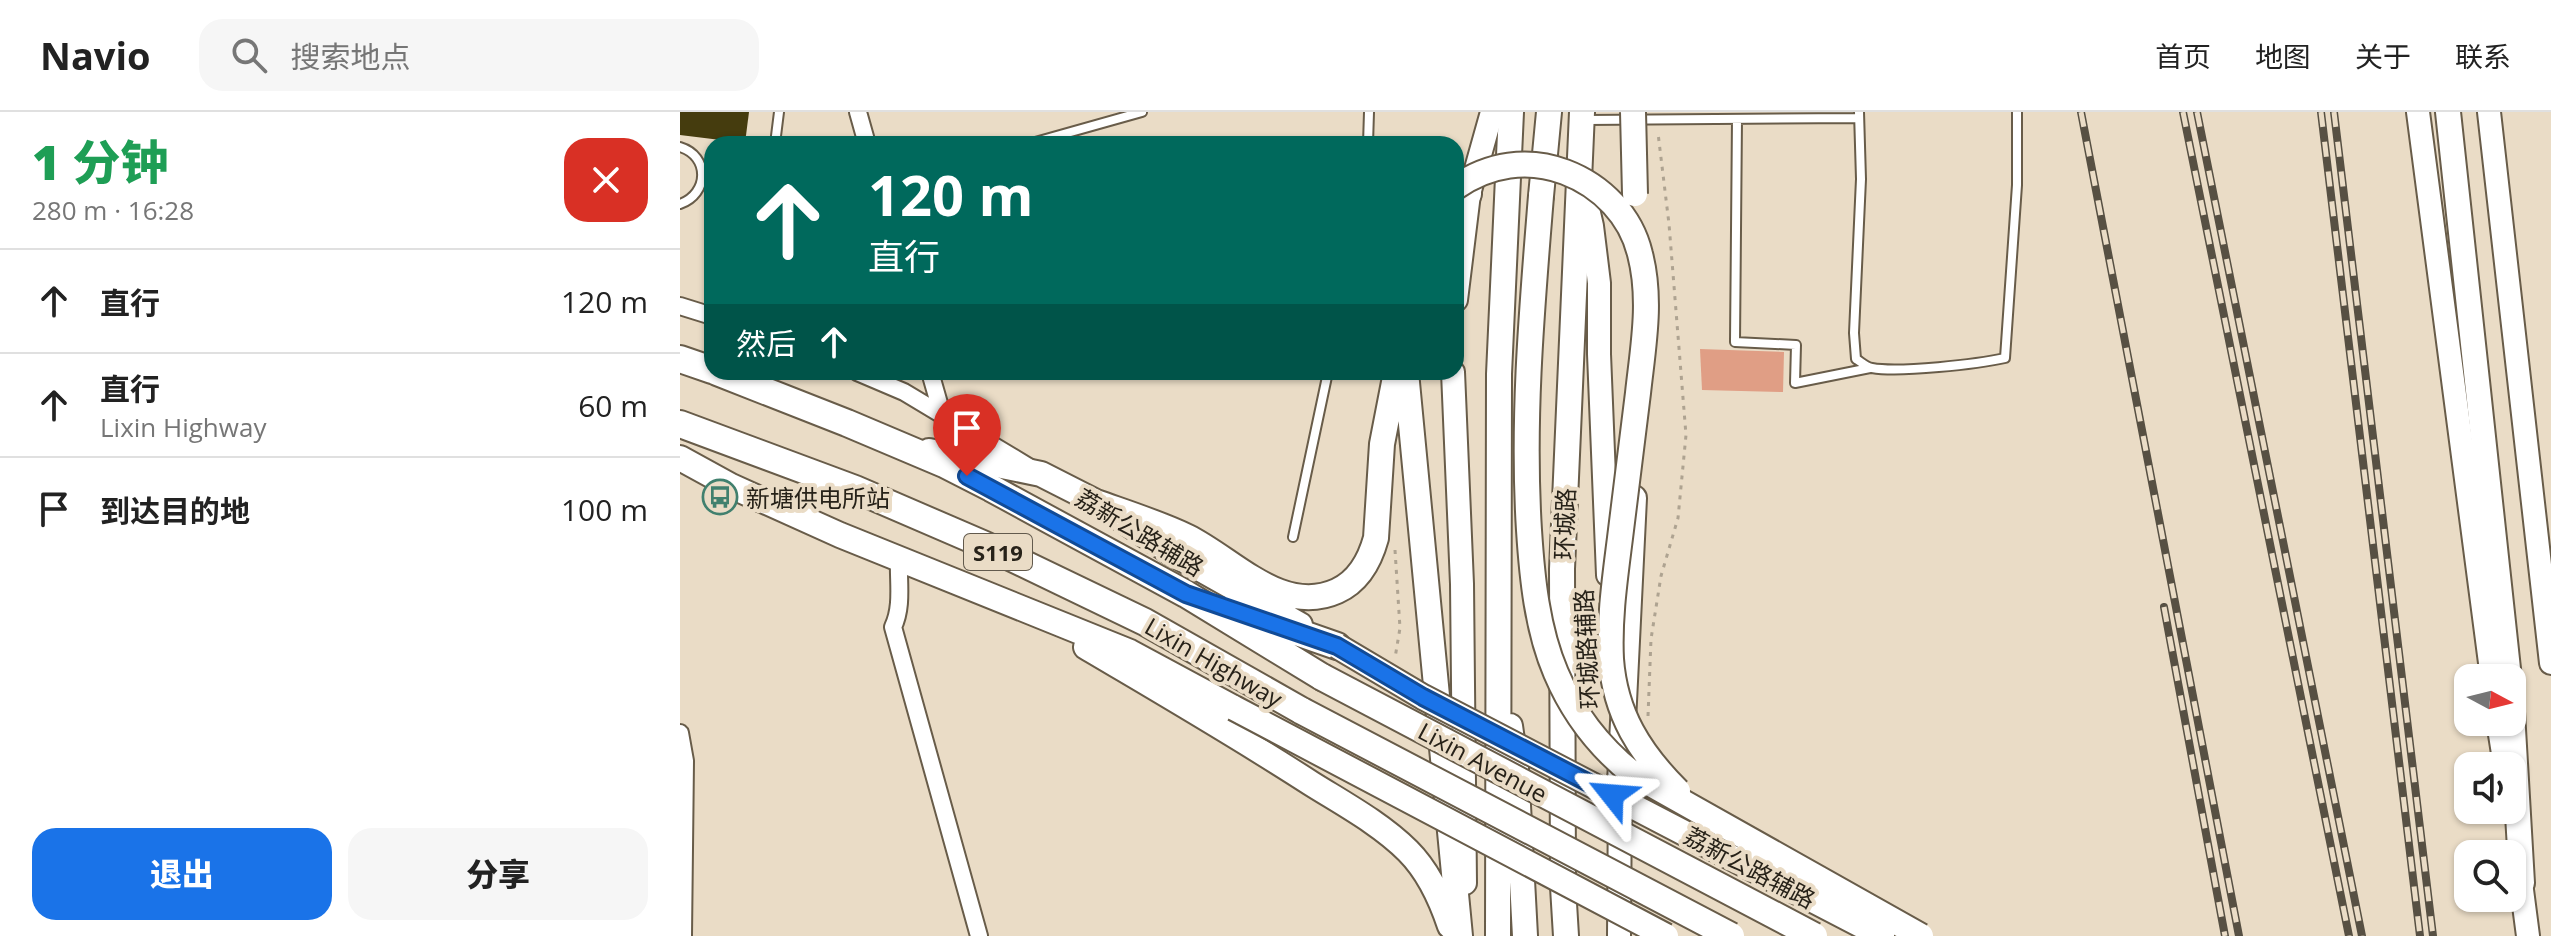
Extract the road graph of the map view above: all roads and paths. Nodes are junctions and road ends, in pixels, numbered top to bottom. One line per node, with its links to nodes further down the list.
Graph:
1 (779, 112): 17 (lane)
2 (858, 112): 18 (street)
3 (1142, 112): 19 (lane)
4 (1369, 112): 20 (lane)
5 (1492, 112): 25 (street)
6 (1511, 112): 51 (main road)
7 (1549, 112): 62 (main road, bridge)
8 (1633, 112): 61 (main road, bridge)
9 (2017, 112): 32 (lane)
10 (2418, 112): 54 (street)
11 (2448, 112): 55 (main road)
12 (2489, 112): 53 (street)
13 (1582, 115): 16 (lane); 22 (main road, 环城路)
14 (1859, 115): 15 (lane); 32 (lane)
15 (1737, 119): 16 (lane); 32 (lane)
16 (1656, 120): 58 (path)
17 (776, 136)
18 (865, 136)
19 (1056, 136)
20 (1368, 136)
21 (680, 147): 23 (lane)
22 (1579, 169): 61 (street, 环城路辅路); 72 (main road, 环城路)
23 (704, 173)
24 (704, 184): 27 (lane)
25 (1464, 188)
26 (1464, 190): 62 (main road, bridge)
27 (680, 204)
28 (680, 306): 29 (street)
29 (704, 314)
30 (680, 359): 31 (main road, Lixin Highway / S119)
31 (704, 367)
32 (1870, 368)
33 (737, 380): 42 (main road, Lixin Highway / S119)
34 (876, 380): 40 (street)
35 (932, 380): 40 (street)
36 (1326, 380): 46 (lane)
37 (1394, 380): 45 (main road)
38 (1407, 380): 68 (main road)
39 (1453, 380): 69 (street)
40 (942, 414): 44 (street)
41 (680, 424): 75 (main road, Lixin Highway / S119, bridge)
42 (890, 443): 44 (main road, 荔新公路辅路); 49 (main road, Lixin Highway / S119)
43 (680, 458): 48 (main road)
44 (1041, 474): 45 (main road, 荔新公路辅路)
45 (1096, 502): 52 (main road, 荔新公路辅路)
46 (1293, 537)
47 (1395, 548): 56 (path)
48 (899, 559): 50 (main road); 66 (street)
49 (1186, 594): 52 (main road); 57 (main road, Lixin Highway / S119)
50 (1029, 613): 67 (main road); 74 (main road, bridge)
51 (1498, 637): 70 (main road); 71 (main road)
52 (1337, 646): 77 (main road, 荔新公路辅路, bridge)
53 (2551, 663)
54 (2490, 664)
55 (2508, 664)
56 (1393, 669)
57 (1322, 677): 76 (main road, Lixin Avenue, bridge)
58 (1647, 730)
59 (680, 733): 65 (street)
60 (2513, 736): 63 (main road)
61 (1620, 783): 73 (street, 环城路辅路)
62 (1704, 814): 78 (main road, bridge)
63 (2519, 840)
64 (2525, 912): 79 (street)
65 (683, 936)
66 (979, 936)
67 (1453, 936)
68 (1460, 936)
69 (1467, 936)
70 (1498, 936)
71 (1525, 936)
72 (1566, 936)
73 (1619, 936)
74 (1666, 936)
75 (1731, 936)
76 (1814, 936)
77 (1882, 936)
78 (1921, 936)
79 (2528, 936)

